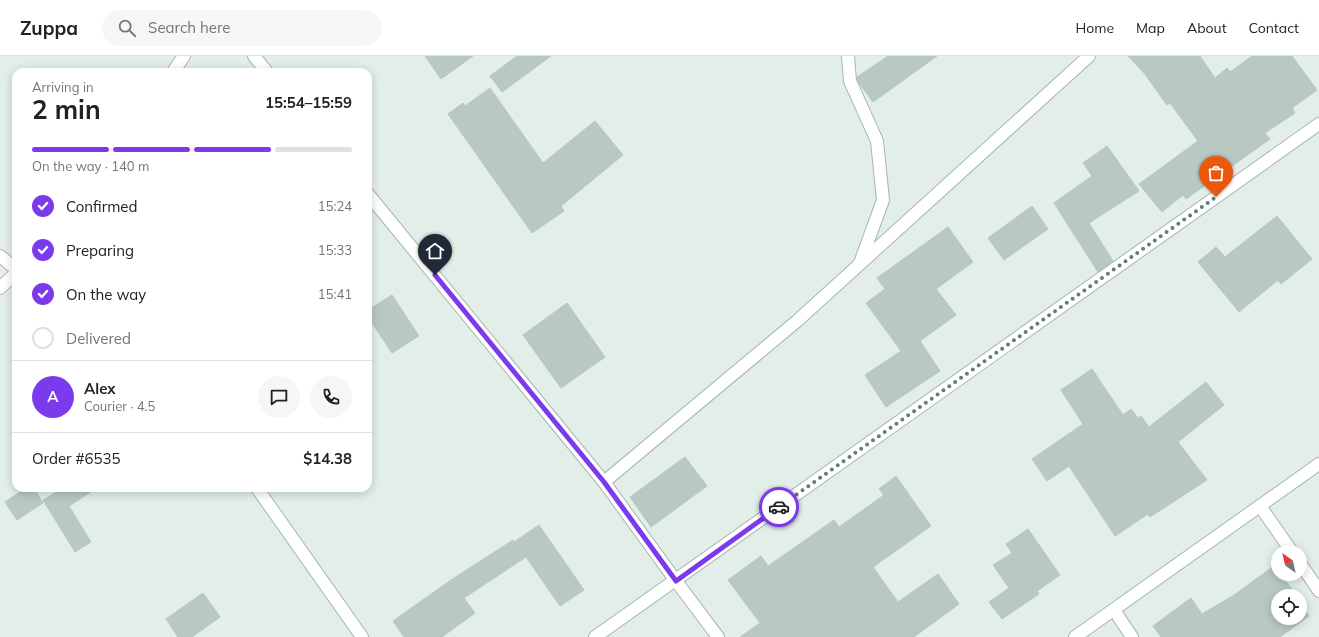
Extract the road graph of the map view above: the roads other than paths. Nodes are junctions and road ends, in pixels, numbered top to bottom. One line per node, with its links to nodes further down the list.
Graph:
1 (184, 56): 5 (street)
2 (254, 56): 6 (street)
3 (848, 56): 10 (street)
4 (1089, 56): 10 (street)
5 (176, 68)
6 (264, 68)
7 (1319, 124): 20 (street)
8 (372, 199): 15 (street)
9 (0, 256): 11 (street)
10 (860, 264): 15 (street)
11 (12, 266)
12 (12, 276): 13 (street)
13 (0, 288)
14 (1319, 464): 17 (street)
15 (604, 482): 20 (street)
16 (260, 492): 23 (street)
17 (1260, 506): 18 (street); 22 (street)
18 (1287, 545)
19 (1307, 573): 21 (street)
20 (676, 581): 24 (street); 25 (street)
21 (1319, 591)
22 (1114, 610): 26 (street); 27 (street)
23 (362, 637)
24 (595, 637)
25 (718, 637)
26 (1075, 637)
27 (1132, 637)

